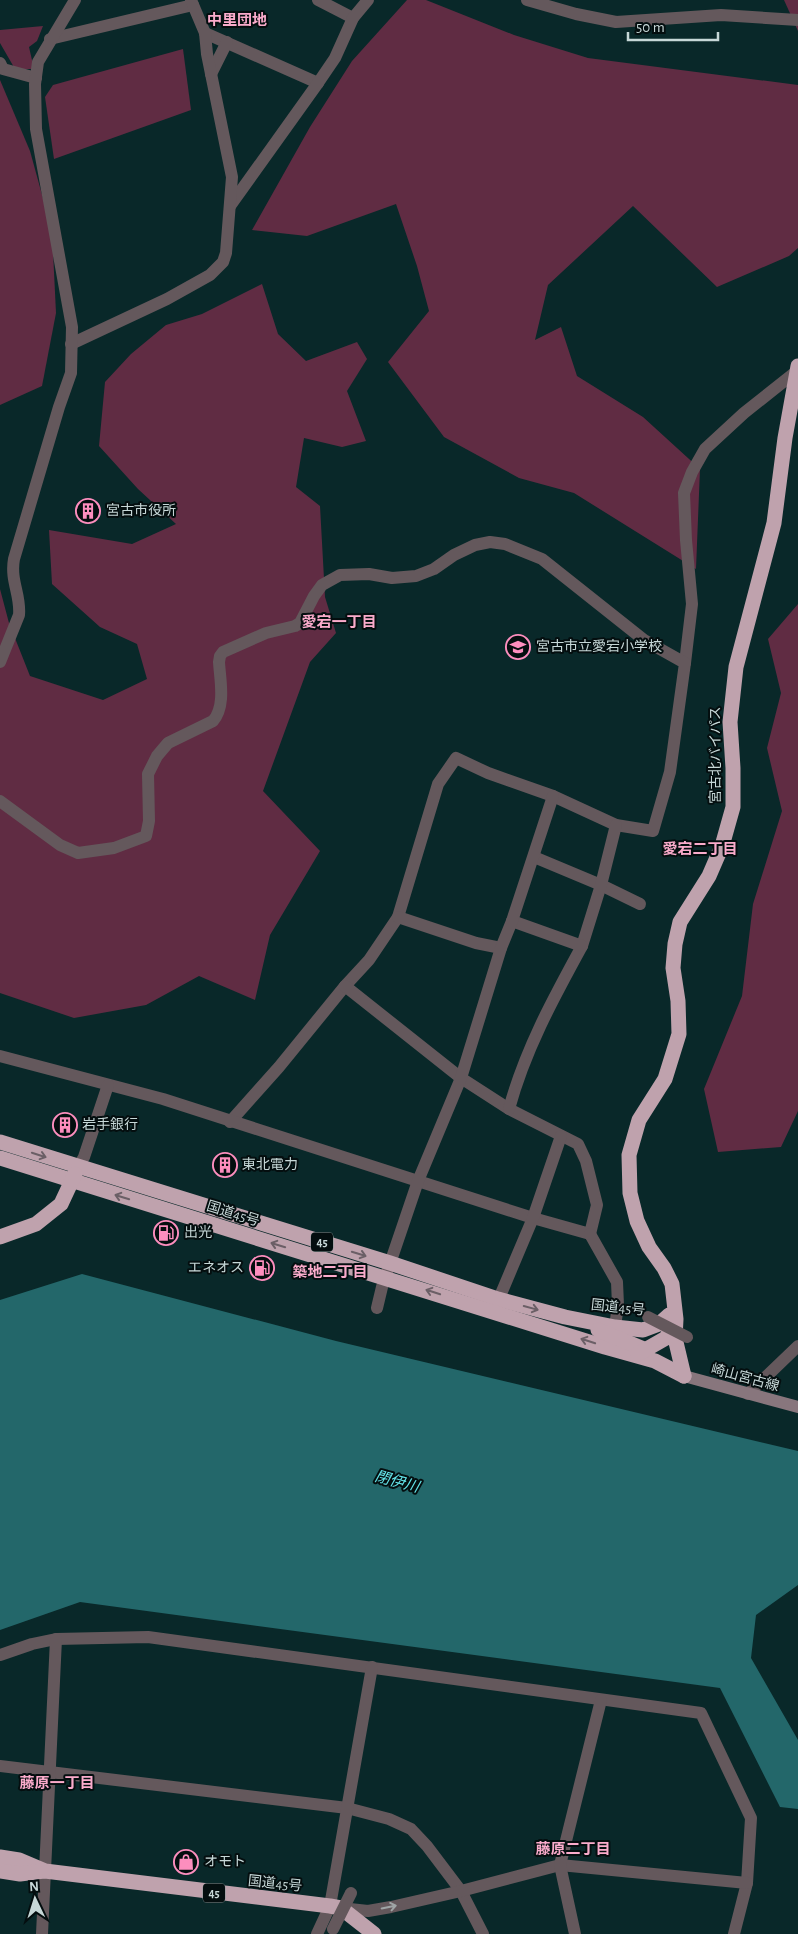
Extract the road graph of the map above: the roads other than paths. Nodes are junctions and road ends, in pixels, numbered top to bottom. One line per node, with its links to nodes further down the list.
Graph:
1 (75, 0): 10 (street)
2 (318, 0): 7 (street)
3 (368, 0): 7 (street)
4 (527, 0): 6 (street)
5 (192, 3): 9 (street); 10 (street)
6 (556, 4): 8 (street)
7 (353, 18): 15 (street)
8 (798, 20)
9 (205, 34): 11 (street); 13 (street)
10 (50, 39): 14 (street)
11 (228, 42): 13 (street); 15 (street)
12 (0, 63): 14 (street)
13 (211, 74): 16 (street)
14 (36, 78): 17 (street)
15 (318, 82): 16 (street)
16 (230, 206): 17 (street)
17 (71, 344): 19 (street)
18 (797, 368): 20 (street); 47 (highway, 宮古北バイパス)
19 (0, 662)
20 (685, 663): 22 (street); 23 (street)
21 (554, 796): 23 (street); 24 (street); 27 (street)
22 (0, 801)
23 (616, 825): 25 (street)
24 (534, 856): 25 (street); 28 (street)
25 (601, 885): 26 (street); 29 (street)
26 (640, 904)
27 (398, 917): 30 (street); 31 (street)
28 (512, 921): 29 (street); 30 (street)
29 (582, 946): 35 (street)
30 (501, 948): 33 (street)
31 (345, 986): 33 (street); 36 (street)
32 (0, 1056): 34 (street)
33 (461, 1078): 35 (street); 41 (street)
34 (108, 1084): 36 (street); 40 (street)
35 (509, 1109): 37 (street)
36 (230, 1122): 41 (street)
37 (561, 1136): 43 (street); 44 (street)
38 (0, 1142): 40 (highway, 国道45号 / 45, one-way to 40)
39 (0, 1158): 42 (highway, 国道45号 / 45)
40 (78, 1167): 42 (highway); 46 (highway, 国道45号 / 45, one-way to 46)
41 (418, 1181): 43 (street); 46 (street)
42 (71, 1182): 45 (highway); 46 (highway, 国道45号 / 45, one-way to 42)
43 (533, 1218): 44 (street); 48 (street)
44 (590, 1234): 53 (street)
45 (0, 1237)
46 (388, 1270): 48 (highway, 国道45号 / 45); 49 (street)
47 (674, 1295): 51 (highway); 52 (highway, 国道45号)
48 (496, 1306): 50 (highway, 国道45号 / 45, one-way to 50); 56 (highway, 国道45号 / 45, one-way to 48)
49 (377, 1308)
50 (565, 1317): 53 (highway, 国道45号 / 45); 56 (highway, 45)
51 (676, 1320): 56 (highway); 57 (highway)
52 (654, 1321): 53 (highway, 国道45号 / 45); 54 (street, bridge); 56 (highway)
53 (615, 1326)
54 (686, 1337)
55 (798, 1346): 58 (street)
56 (649, 1353): 57 (highway, 45)
57 (684, 1376): 58 (main road, 崎山宮古線)
58 (748, 1394): 59 (main road, 崎山宮古線)
59 (798, 1407)
60 (56, 1640): 61 (street); 62 (street); 65 (street)
61 (0, 1655)
62 (372, 1667): 63 (street); 66 (street)
63 (601, 1700): 68 (street); 71 (street)
64 (0, 1766): 65 (street)
65 (50, 1772): 66 (street); 70 (street)
66 (347, 1808): 72 (street); 74 (street)
67 (0, 1857): 70 (highway, 国道45号 / 45)
68 (560, 1865): 71 (street); 72 (street); 80 (street)
69 (0, 1871): 70 (highway, 国道45号 / 45)
70 (45, 1871): 74 (highway, 国道45号 / 45); 76 (street)
71 (747, 1884): 81 (street)
72 (461, 1891): 74 (street, one-way to 72); 79 (street)
73 (351, 1893): 75 (street, bridge)
74 (336, 1907): 77 (street); 78 (highway)
75 (333, 1929)
76 (42, 1934)
77 (317, 1934)
78 (374, 1934)
79 (483, 1934)
80 (575, 1934)
81 (734, 1934)

